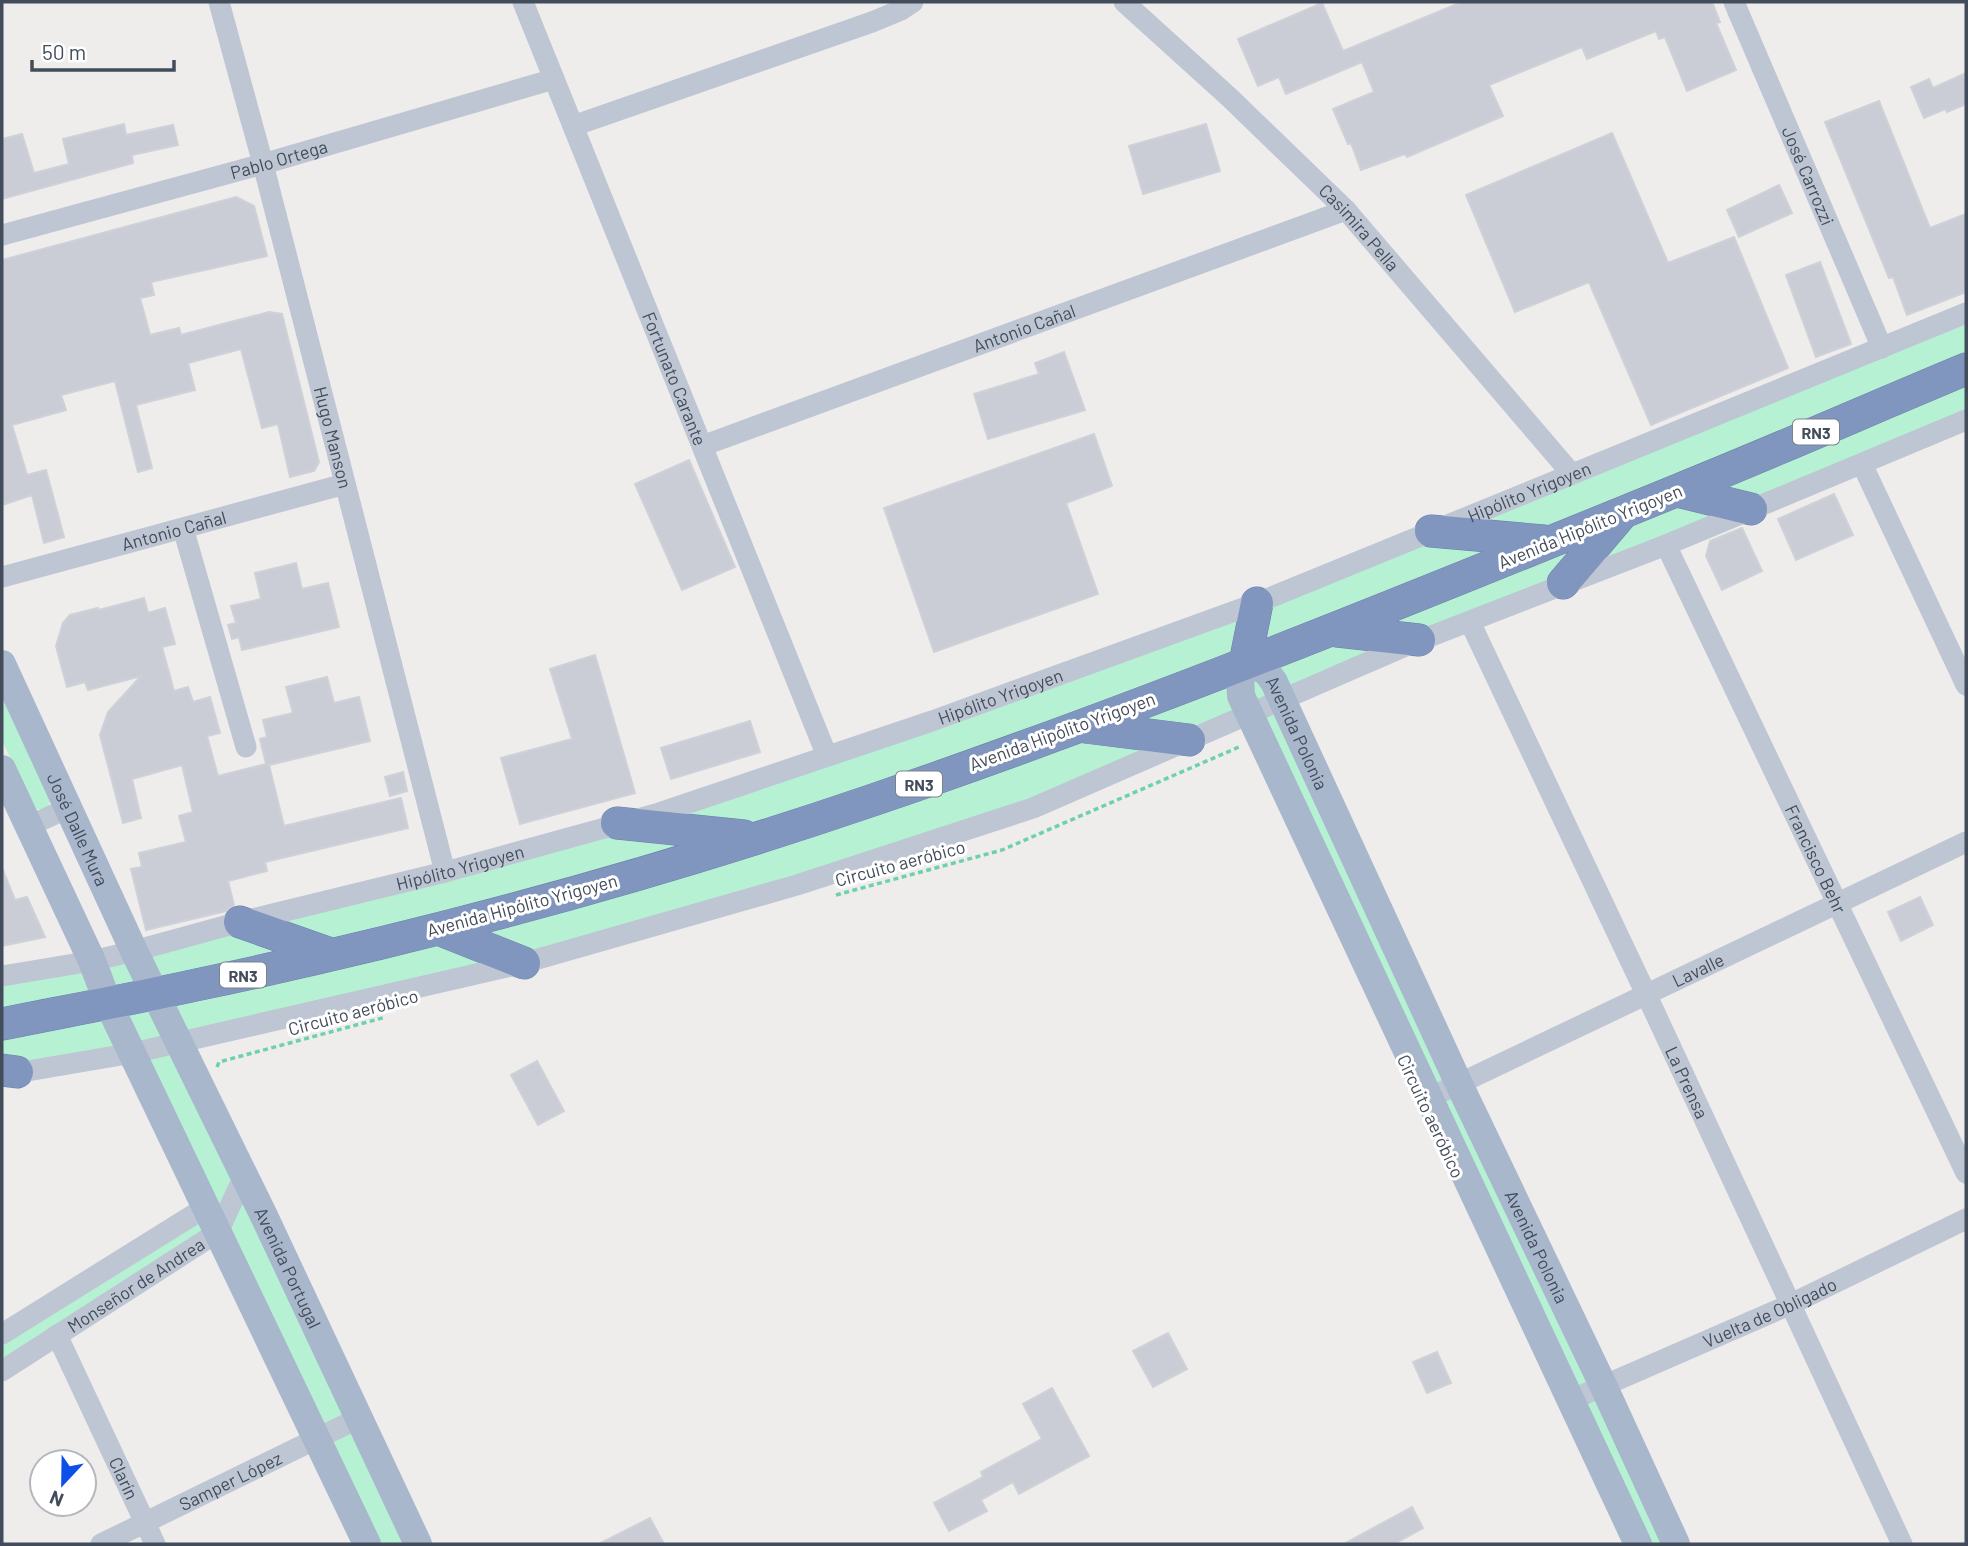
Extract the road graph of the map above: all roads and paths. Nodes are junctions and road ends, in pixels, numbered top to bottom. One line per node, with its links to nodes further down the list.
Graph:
1 (219, 2): 8 (street, Hugo Manson)
2 (523, 2): 6 (street, Fortunato Carante)
3 (913, 2): 7 (street)
4 (1124, 2): 9 (street, Casimira Pella)
5 (1734, 2): 12 (street, José Carrozzi)
6 (554, 79): 7 (street, Fortunato Carante); 8 (street, Pablo Ortega)
7 (573, 127): 15 (street, Fortunato Carante)
8 (263, 164): 10 (street, Pablo Ortega); 18 (street, Hugo Manson)
9 (1346, 210): 15 (street, Antonio Cañal); 17 (street, Casimira Pella)
10 (2, 235)
11 (1966, 313): 12 (street, Hipólito Yrigoyen)
12 (1882, 348): 17 (street, Hipólito Yrigoyen)
13 (1963, 373): 19 (highway, Avenida Hipólito Yrigoyen / RN3)
14 (1966, 420): 16 (street)
15 (702, 446): 41 (street, Fortunato Carante)
16 (1862, 464): 20 (street); 34 (street)
17 (1571, 473): 23 (street, Hipólito Yrigoyen)
18 (345, 484): 22 (street, Antonio Cañal); 48 (street, Hugo Manson)
19 (1677, 491): 20 (highway); 21 (highway, Avenida Hipólito Yrigoyen / RN3)
20 (1751, 509): 25 (street)
21 (1625, 511): 24 (highway, Avenida Hipólito Yrigoyen / RN3); 27 (highway)
22 (183, 528): 26 (street, Antonio Cañal); 39 (street)
23 (1431, 531): 24 (highway); 28 (street, Hipólito Yrigoyen)
24 (1549, 542): 30 (highway, Avenida Hipólito Yrigoyen / RN3)
25 (1666, 545): 27 (street); 50 (street, Francisco Behr)
26 (2, 577)
27 (1563, 583): 29 (street)
28 (1256, 603): 32 (highway); 41 (street, Hipólito Yrigoyen)
29 (1470, 622): 31 (street); 58 (street, La Prensa)
30 (1332, 631): 31 (highway); 32 (highway, Avenida Hipólito Yrigoyen / RN3)
31 (1419, 640): 35 (street)
32 (1245, 663): 35 (main road, Avenida Polonia); 36 (main road, Avenida Polonia); 37 (highway, Avenida Hipólito Yrigoyen / RN3)
33 (2, 664): 43 (main road, José Dalle Mura)
34 (1966, 685)
35 (1281, 699): 36 (street); 67 (main road, Avenida Polonia)
36 (1249, 713): 38 (street); 68 (main road, Avenida Polonia)
37 (1080, 726): 38 (highway); 46 (highway, Avenida Hipólito Yrigoyen / RN3)
38 (1189, 740): 56 (street)
39 (246, 747)
40 (1240, 747): 49 (path, Circuito aeróbico)
41 (827, 756): 44 (street, Hipólito Yrigoyen)
42 (2, 769): 45 (main road)
43 (68, 808): 45 (street); 53 (main road, José Dalle Mura)
44 (617, 823): 46 (highway); 48 (street, Hipólito Yrigoyen)
45 (29, 826): 55 (main road)
46 (756, 838): 52 (highway, Avenida Hipólito Yrigoyen / RN3)
47 (1966, 842): 50 (street, Lavalle)
48 (445, 872): 51 (street, Hipólito Yrigoyen)
49 (827, 898)
50 (1836, 904): 58 (street, Lavalle); 69 (street, Francisco Behr)
51 (240, 922): 53 (street, Hipólito Yrigoyen); 54 (highway)
52 (438, 929): 54 (highway, Avenida Hipólito Yrigoyen / RN3); 56 (highway)
53 (134, 951): 55 (street, Hipólito Yrigoyen); 59 (main road, José Dalle Mura)
54 (331, 954): 59 (highway, Avenida Hipólito Yrigoyen / RN3)
55 (92, 961): 57 (street, Hipólito Yrigoyen); 60 (main road)
56 (524, 963): 63 (street)
57 (2, 976)
58 (1646, 993): 67 (street, Lavalle); 74 (street, La Prensa)
59 (155, 994): 60 (highway, Avenida Hipólito Yrigoyen / RN3); 63 (main road, Avenida Portugal)
60 (108, 1003): 62 (highway, Avenida Hipólito Yrigoyen / RN3); 64 (main road)
61 (395, 1015): 65 (path, Circuito aeróbico)
62 (2, 1024)
63 (178, 1042): 64 (street); 70 (main road, Avenida Portugal)
64 (133, 1053): 66 (street); 71 (main road)
65 (216, 1070)
66 (7, 1072)
67 (1459, 1084): 68 (street, Lavalle); 78 (main road, Avenida Polonia)
68 (1429, 1098): 79 (main road, Avenida Polonia)
69 (1966, 1173)
70 (244, 1176): 73 (street, Monseñor de Andrea); 80 (main road, Avenida Portugal)
71 (206, 1207): 73 (main road); 75 (street, Monseñor de Andrea)
72 (1966, 1219): 74 (street, Vuelta de Obligado)
73 (218, 1232): 76 (street, Monseñor de Andrea); 81 (main road)
74 (1789, 1305): 78 (street, Vuelta de Obligado); 89 (street, La Prensa)
75 (2, 1334)
76 (57, 1335): 77 (street, Monseñor de Andrea); 82 (street, Clarín)
77 (2, 1371)
78 (1603, 1385): 79 (street, Vuelta de Obligado); 88 (main road, Avenida Polonia)
79 (1571, 1400): 87 (main road, Avenida Polonia)
80 (359, 1418): 81 (street, Samper López); 86 (main road, Avenida Portugal)
81 (317, 1438): 82 (street, Samper López); 85 (main road)
82 (145, 1523): 83 (street, Samper López); 84 (street, Clarín)
83 (101, 1544)
84 (155, 1544)
85 (367, 1544)
86 (418, 1544)
87 (1638, 1544)
88 (1676, 1544)
89 (1902, 1544)

